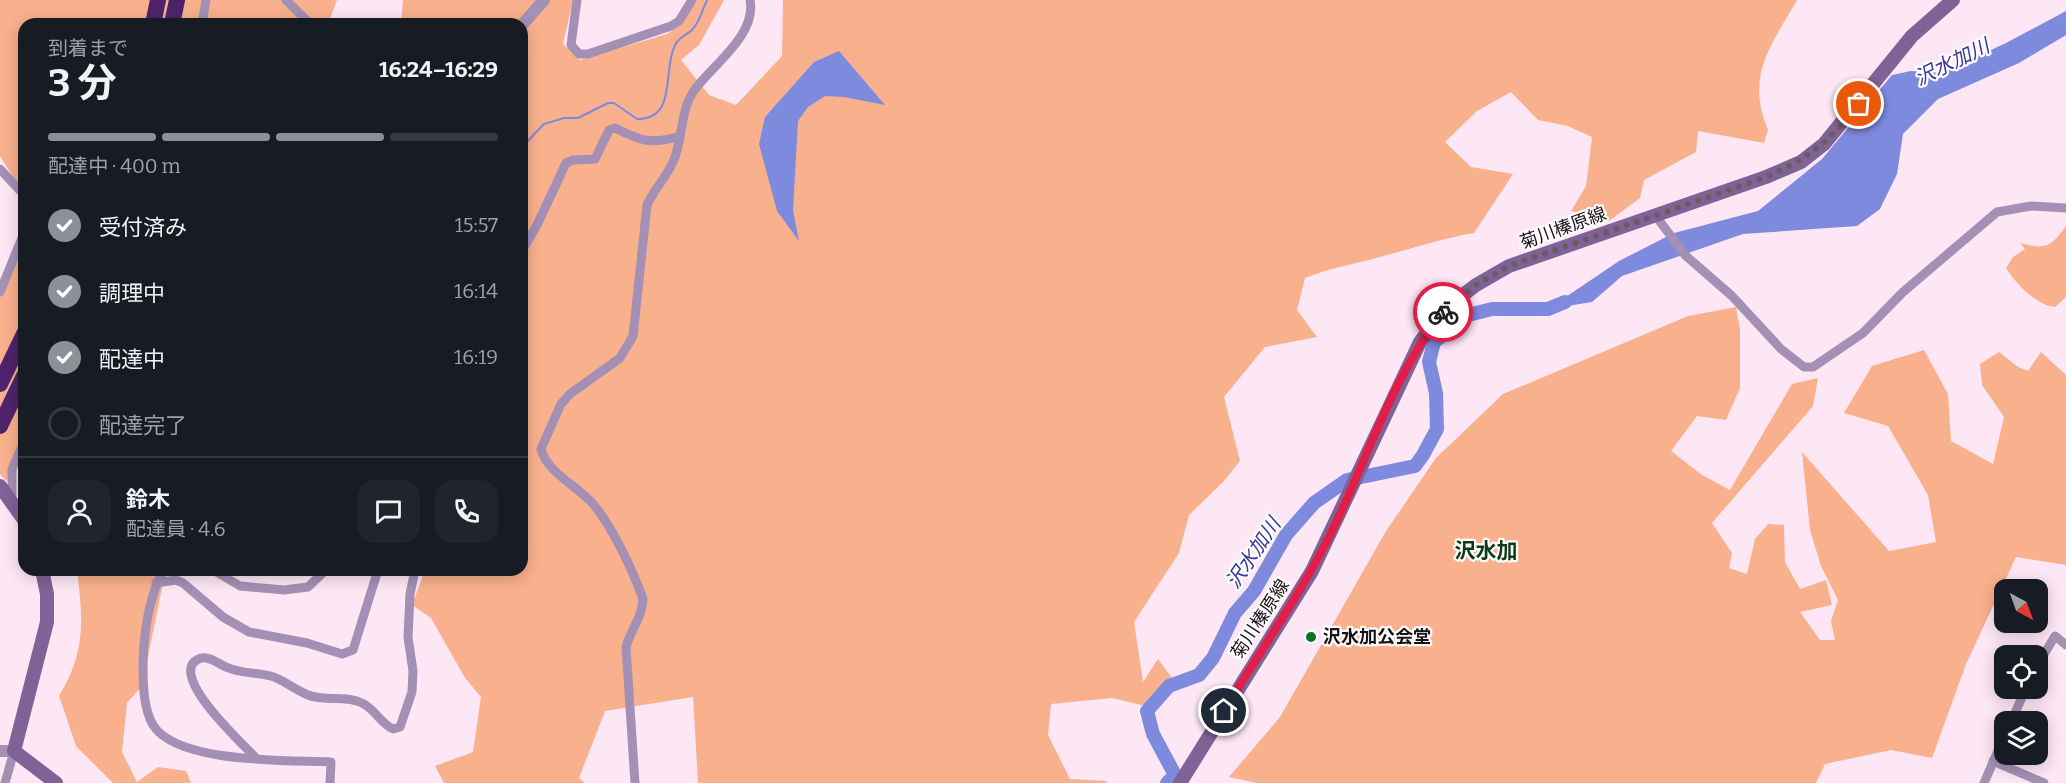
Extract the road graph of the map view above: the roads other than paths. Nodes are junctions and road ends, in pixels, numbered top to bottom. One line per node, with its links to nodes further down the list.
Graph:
1 (158, 0): 10 (highway)
2 (177, 0): 11 (highway)
3 (206, 0): 12 (street)
4 (286, 0): 13 (street)
5 (544, 0): 14 (street)
6 (577, 0): 7 (street)
7 (692, 0)
8 (750, 0): 15 (street)
9 (1953, 0): 19 (main road, 菊川榛原線)
10 (154, 18)
11 (173, 18)
12 (203, 18)
13 (304, 18)
14 (528, 18)
15 (680, 136): 20 (street); 46 (street)
16 (0, 169): 17 (street)
17 (18, 188)
18 (2066, 208): 19 (street)
19 (1656, 216): 47 (main road, 菊川榛原線)
20 (528, 241)
21 (18, 248): 22 (street)
22 (0, 292)
23 (18, 346): 24 (highway)
24 (0, 384)
25 (18, 388): 26 (highway)
26 (0, 426)
27 (18, 456): 29 (street)
28 (2, 489): 30 (main road)
29 (18, 510)
30 (18, 511)
31 (43, 576): 40 (main road)
32 (160, 576): 37 (street)
33 (223, 576): 34 (street)
34 (320, 576)
35 (376, 576): 37 (street)
36 (414, 576): 41 (street)
37 (156, 583): 41 (street)
38 (2066, 645): 39 (street)
39 (2048, 648)
40 (7, 751): 43 (street); 44 (main road)
41 (256, 758): 45 (street)
42 (1993, 761): 48 (street); 49 (street)
43 (5, 783)
44 (57, 783)
45 (330, 783)
46 (634, 783)
47 (1180, 783)
48 (1984, 783)
49 (2044, 783)

